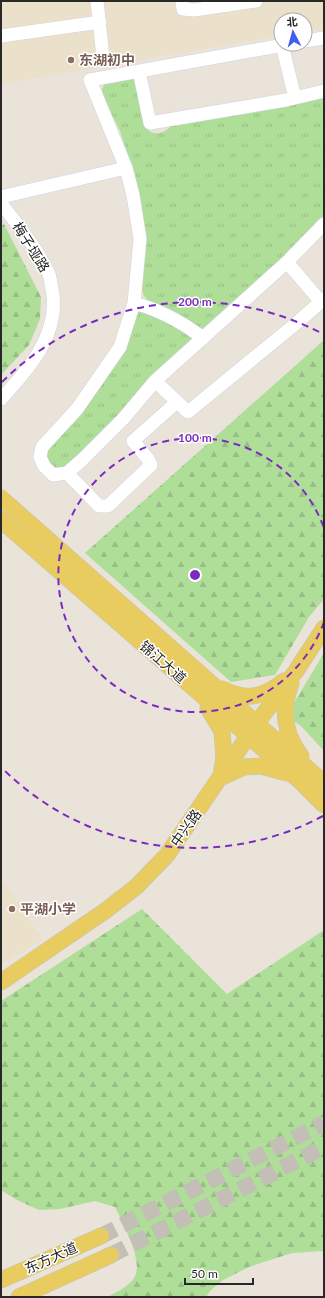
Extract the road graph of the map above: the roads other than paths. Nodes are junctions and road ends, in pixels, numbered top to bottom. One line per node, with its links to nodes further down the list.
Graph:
1 (97, 1): 4 (street)
2 (182, 1): 3 (street)
3 (256, 1)
4 (100, 22): 5 (street); 10 (street)
5 (1, 36)
6 (324, 38): 7 (street)
7 (313, 40)
8 (273, 47): 11 (street)
9 (287, 52): 13 (street)
10 (103, 57)
11 (139, 71): 13 (street); 14 (street)
12 (324, 91): 13 (street)
13 (295, 98)
14 (126, 168): 15 (street); 20 (street)
15 (1, 197)
16 (1, 203): 23 (street, 梅子垭路)
17 (324, 224): 18 (street)
18 (287, 262): 19 (street); 21 (street)
19 (322, 300): 24 (street)
20 (134, 303): 21 (street); 25 (street)
21 (203, 338): 22 (street)
22 (155, 381): 24 (street); 25 (street)
23 (1, 399)
24 (177, 402): 25 (street)
25 (67, 473)
26 (1, 498): 30 (main road, 锦江大道)
27 (1, 520): 31 (main road, 锦江大道)
28 (324, 628): 29 (main road, 中兴路)
29 (296, 671): 30 (main road); 32 (main road, 中兴路); 35 (main road)
30 (211, 683): 32 (main road, 锦江大道)
31 (199, 694): 33 (main road, 锦江大道); 34 (main road)
32 (257, 723): 33 (main road, 中兴路); 35 (main road, 锦江大道)
33 (248, 737): 34 (main road, 中兴路); 35 (main road, 锦江大道)
34 (220, 778): 35 (main road); 37 (main road, 中兴路)
35 (313, 779): 36 (main road, 锦江大道)
36 (324, 805)
37 (1, 982)
38 (102, 1236): 40 (main road, 东方大道)
39 (111, 1255): 41 (main road, 东方大道)
40 (1, 1280)
41 (20, 1297)

